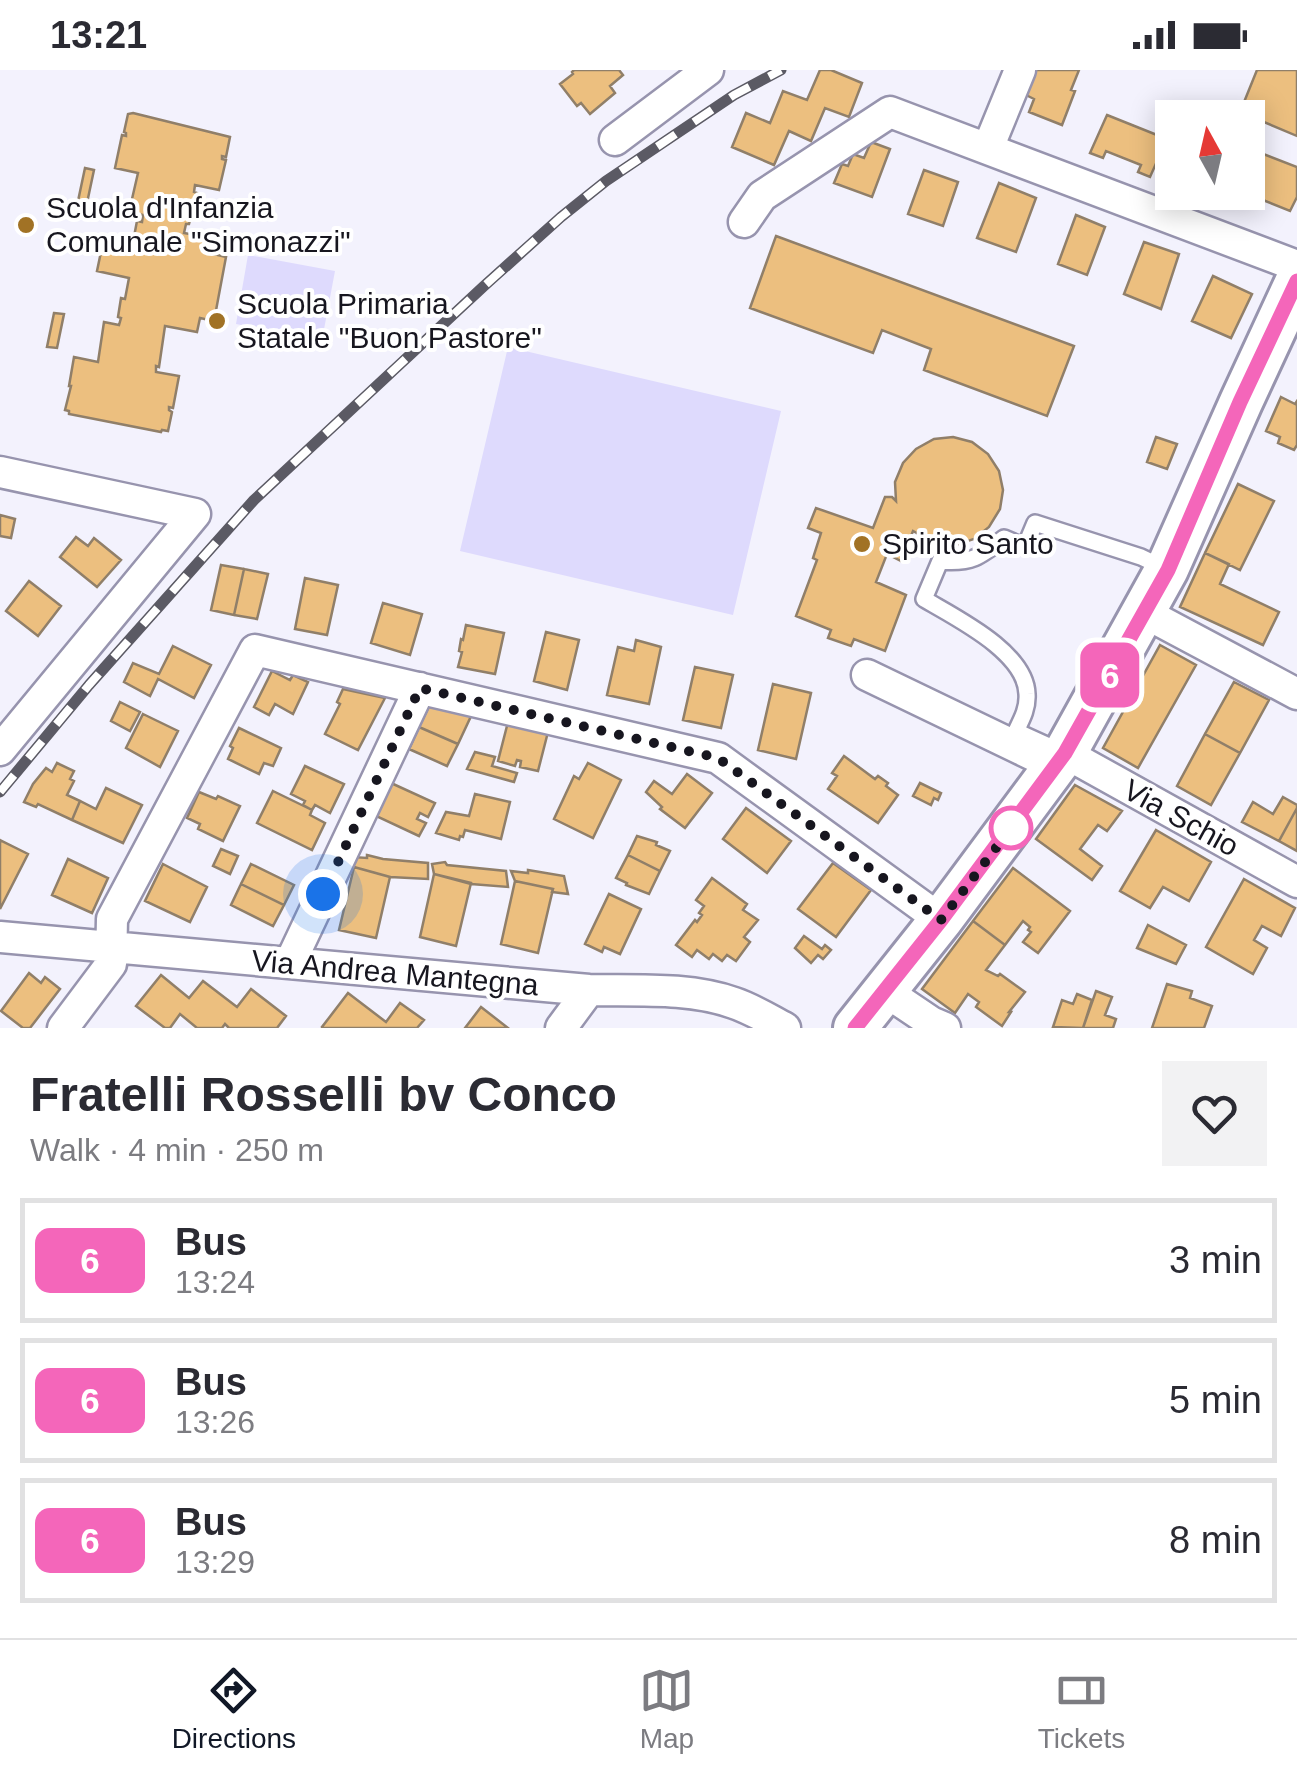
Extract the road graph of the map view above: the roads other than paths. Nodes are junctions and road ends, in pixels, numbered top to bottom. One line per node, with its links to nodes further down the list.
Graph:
1 (708, 70): 3 (street)
2 (1020, 70): 4 (street)
3 (614, 140)
4 (988, 148): 5 (street); 6 (street)
5 (744, 222)
6 (1296, 281): 8 (street)
7 (0, 472): 13 (street)
8 (1168, 570): 9 (street); 14 (lane)
9 (1145, 613): 12 (street); 14 (street)
10 (867, 674): 14 (street, Via Schio)
11 (420, 688): 16 (street); 18 (street); 19 (street)
12 (1297, 694)
13 (0, 750)
14 (1060, 760): 15 (street, Via Schio); 16 (street)
15 (1297, 882)
16 (941, 920): 21 (street)
17 (0, 937): 18 (street, Via Andrea Mantegna)
18 (111, 947): 19 (street, Via Andrea Mantegna); 22 (street)
19 (290, 964): 20 (street, Via Andrea Mantegna)
20 (590, 990): 23 (street); 24 (street, Via Andrea Mantegna)
21 (885, 992): 25 (street); 26 (street)
22 (63, 1028)
23 (562, 1028)
24 (784, 1028)
25 (855, 1028)
26 (945, 1028)

